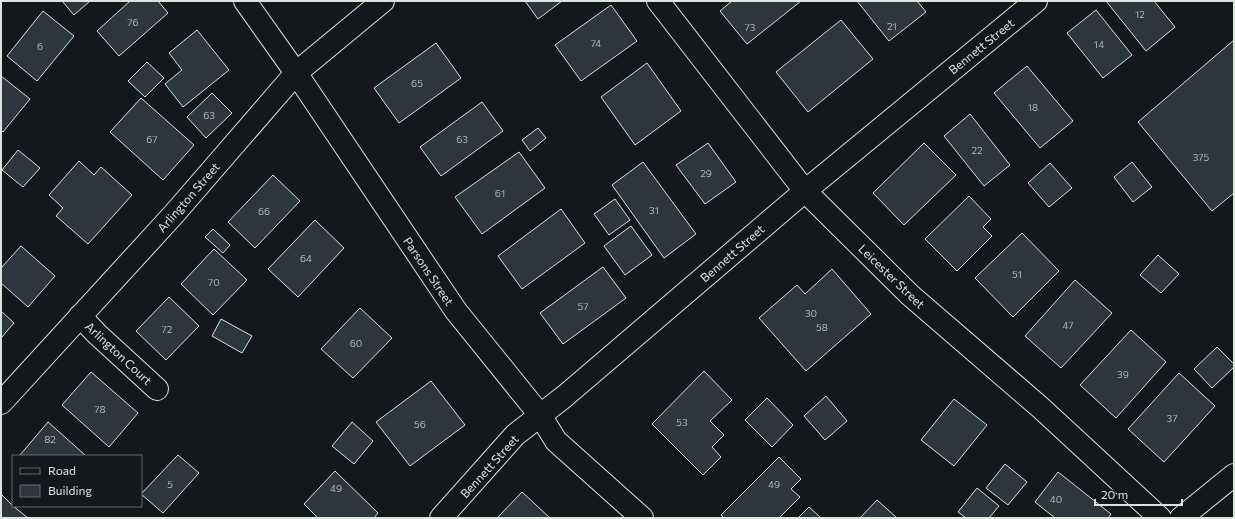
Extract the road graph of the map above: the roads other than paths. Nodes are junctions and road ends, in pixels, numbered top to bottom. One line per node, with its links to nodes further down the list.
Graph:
1 (245, 1): 5 (street, Parsons Street)
2 (383, 1): 5 (street, Arlington Street)
3 (658, 1): 6 (street, Leicester Street)
4 (1036, 1): 6 (street, Bennett Street)
5 (296, 73): 7 (street, Arlington Street); 10 (street, Parsons Street)
6 (805, 191): 10 (street, Bennett Street); 14 (street, Leicester Street)
7 (80, 316): 8 (street, Arlington Court); 9 (street, Arlington Street)
8 (157, 389)
9 (1, 403)
10 (540, 415): 12 (street, Bennett Street); 13 (street, Parsons Street)
11 (1234, 474): 15 (street)
12 (442, 518)
13 (642, 518)
14 (1160, 518)
15 (1181, 518)

